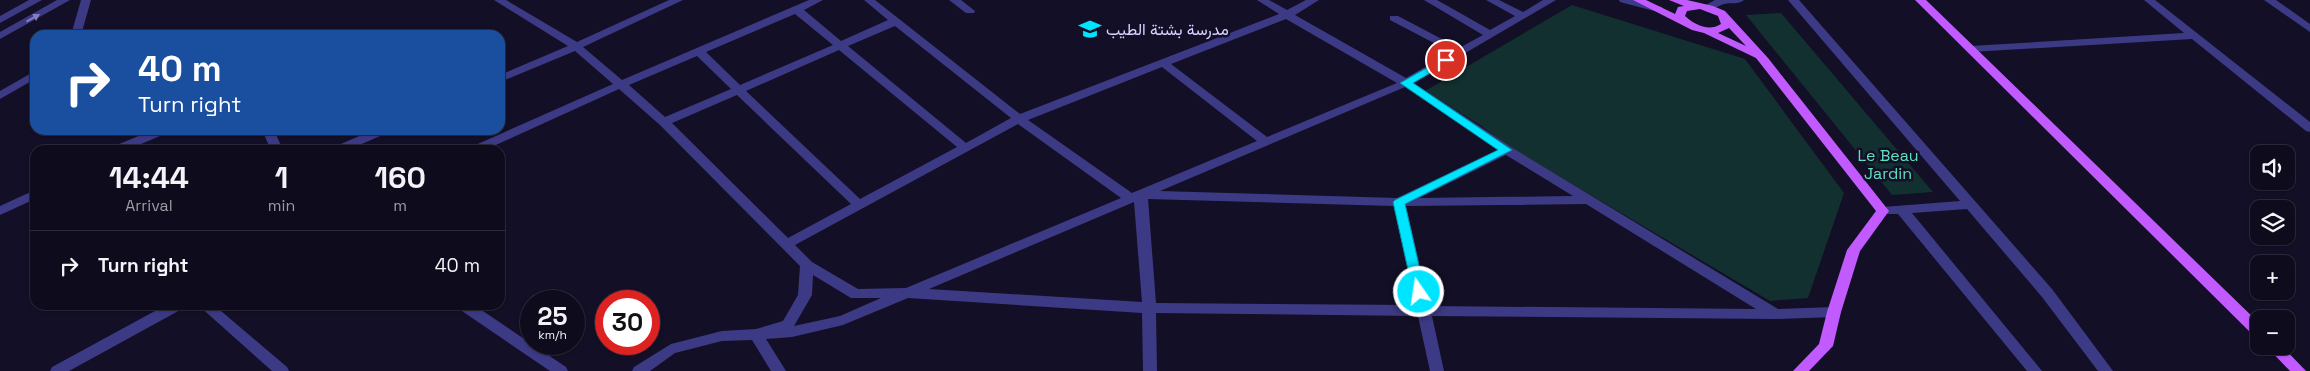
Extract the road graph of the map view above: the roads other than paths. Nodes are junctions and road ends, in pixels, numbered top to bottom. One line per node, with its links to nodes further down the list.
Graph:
1 (37, 0): 30 (street)
2 (65, 0): 37 (street, one-way to 2)
3 (86, 0): 34 (street)
4 (499, 0): 40 (street)
5 (678, 0): 40 (street)
6 (818, 0): 23 (street)
7 (869, 0): 31 (street)
8 (954, 0): 25 (street)
9 (1262, 0): 26 (street)
10 (1314, 0): 26 (street)
11 (1429, 0): 36 (street)
12 (1491, 0): 27 (street)
13 (1551, 0): 27 (street)
14 (1624, 0): 24 (street)
15 (1638, 0): 24 (main road)
16 (1674, 0): 22 (main road)
17 (1739, 0): 22 (street)
18 (1793, 0): 67 (street)
19 (1920, 0): 41 (main road)
20 (2149, 0): 38 (street)
21 (2270, 0): 33 (street)
22 (1704, 7): 29 (main road); 32 (main road)
23 (796, 9): 39 (street); 42 (street)
24 (1661, 10): 32 (main road)
25 (970, 11)
26 (1286, 15): 45 (street); 48 (street)
27 (1523, 16): 36 (street)
28 (1394, 18): 43 (street)
29 (1726, 18): 35 (main road); 44 (main road)
30 (0, 20)
31 (896, 21): 39 (street); 52 (street)
32 (1689, 25): 35 (main road)
33 (2310, 29)
34 (77, 30)
35 (1704, 30): 44 (main road)
36 (1491, 34): 43 (street)
37 (0, 36)
38 (2194, 36): 41 (street); 54 (street)
39 (841, 44): 50 (street); 61 (street)
40 (575, 46): 47 (street); 49 (street)
41 (1971, 50): 82 (main road)
42 (698, 51): 49 (street); 50 (street)
43 (1459, 52): 48 (street)
44 (1764, 60): 71 (main road)
45 (1163, 63): 52 (street); 57 (street)
46 (30, 77): 51 (street)
47 (505, 77)
48 (1406, 83): 57 (street); 62 (street)
49 (620, 85): 53 (street); 60 (street)
50 (739, 89): 53 (street); 68 (street)
51 (0, 96)
52 (1019, 119): 61 (street); 64 (street)
53 (664, 122): 72 (street)
54 (2310, 128)
55 (151, 135): 58 (street)
56 (372, 135): 59 (street)
57 (1265, 142): 64 (street)
58 (128, 145)
59 (349, 145)
60 (486, 145)
61 (965, 148): 68 (street)
62 (1507, 150): 65 (street); 66 (street)
63 (30, 196): 70 (street)
64 (1136, 197): 66 (street); 74 (street); 75 (street)
65 (1586, 200): 66 (street); 81 (street)
66 (1399, 202): 79 (street)
67 (1970, 204): 69 (street); 94 (street)
68 (859, 205): 72 (street)
69 (1902, 210): 71 (street); 93 (street)
70 (0, 211)
71 (1883, 212): 80 (main road)
72 (785, 244): 73 (street)
73 (807, 265): 74 (street); 83 (street)
74 (906, 293): 75 (street); 83 (street)
75 (1149, 308): 79 (street); 90 (street)
76 (168, 310): 85 (street)
77 (211, 310): 86 (street)
78 (471, 310): 87 (street)
79 (1423, 310): 81 (street); 91 (street)
80 (1834, 312): 81 (street); 92 (main road)
81 (1775, 314)
82 (2250, 323)
83 (756, 334): 88 (street); 89 (street)
84 (2283, 355): 95 (main road)
85 (57, 371)
86 (282, 371)
87 (561, 371)
88 (639, 371)
89 (779, 371)
90 (1150, 371)
91 (1437, 371)
92 (1800, 371)
93 (2035, 371)
94 (2106, 371)
95 (2299, 371)

